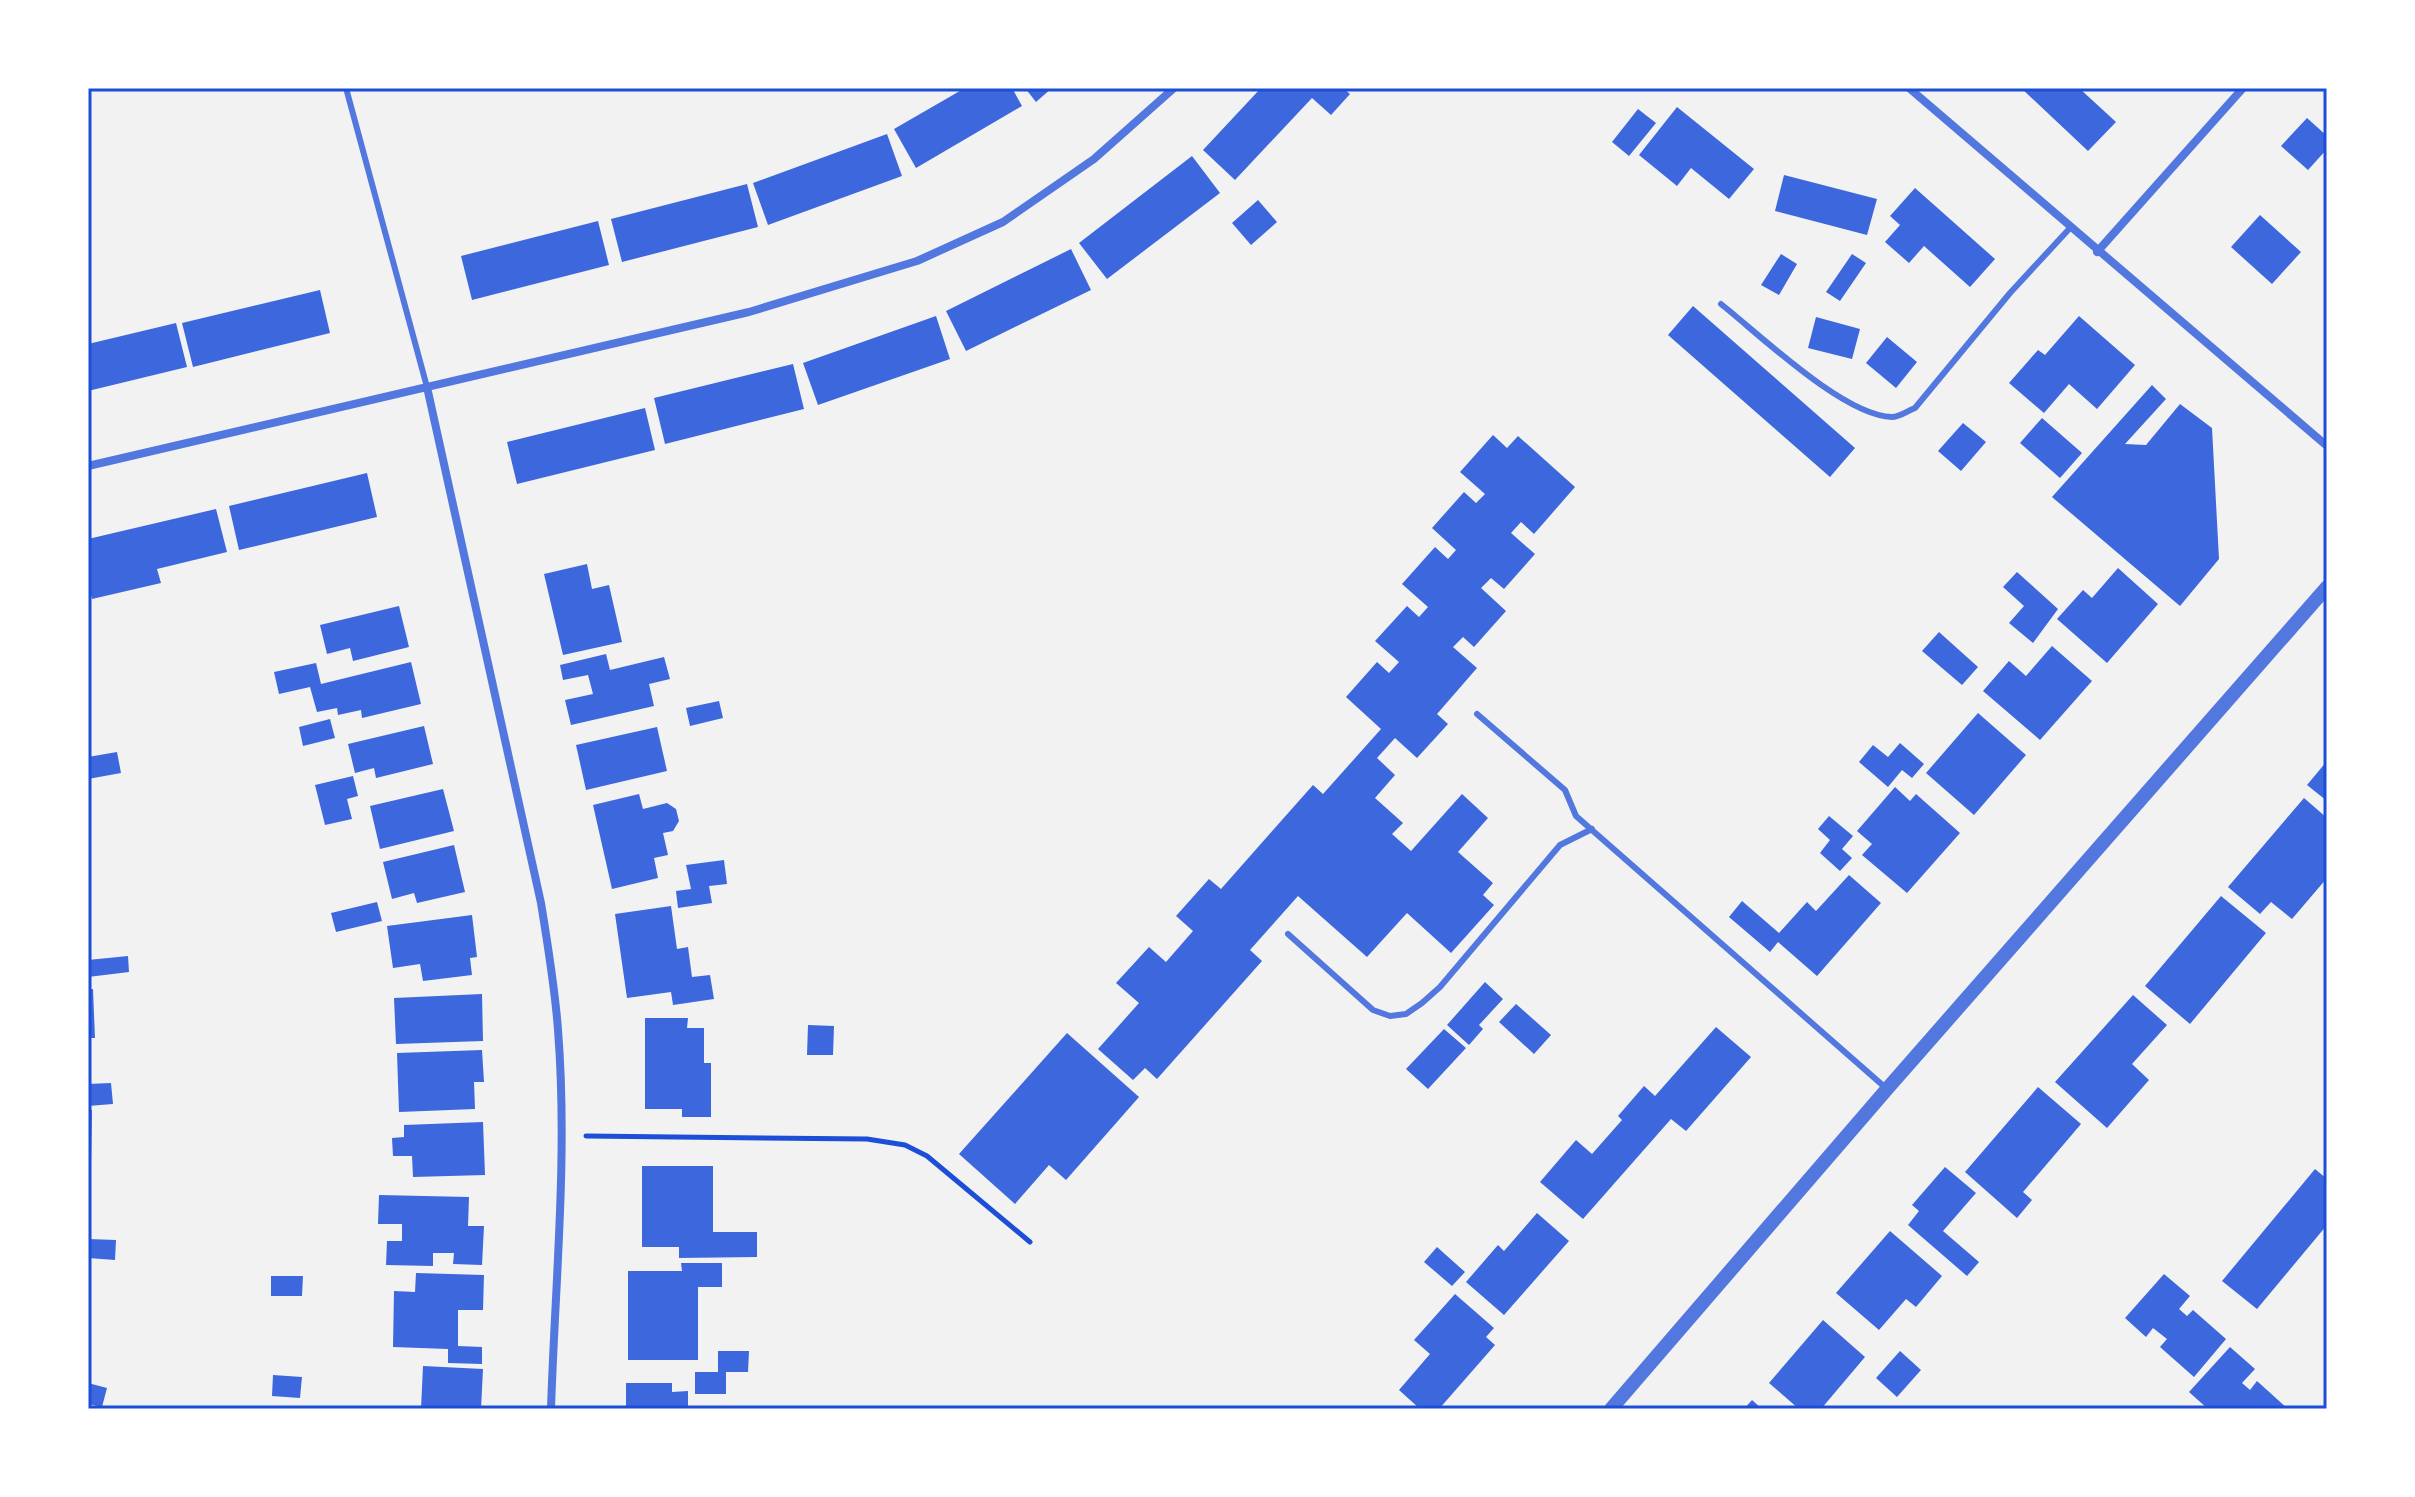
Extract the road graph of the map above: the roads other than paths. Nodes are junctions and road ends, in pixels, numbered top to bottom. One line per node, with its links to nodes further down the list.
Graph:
1 (346, 88): 8 (lane)
2 (1174, 88): 8 (street)
3 (1909, 88): 5 (street)
4 (2243, 88): 6 (street)
5 (2070, 228): 6 (street); 7 (lane)
6 (2097, 252): 9 (street)
7 (1721, 304)
8 (427, 387): 10 (street); 16 (street)
9 (2327, 446)
10 (88, 466)
11 (2327, 587): 15 (street)
12 (1477, 714): 13 (lane)
13 (1592, 829): 14 (lane); 15 (lane)
14 (1288, 934)
15 (1887, 1089): 17 (street)
16 (551, 1409)
17 (1611, 1409)

